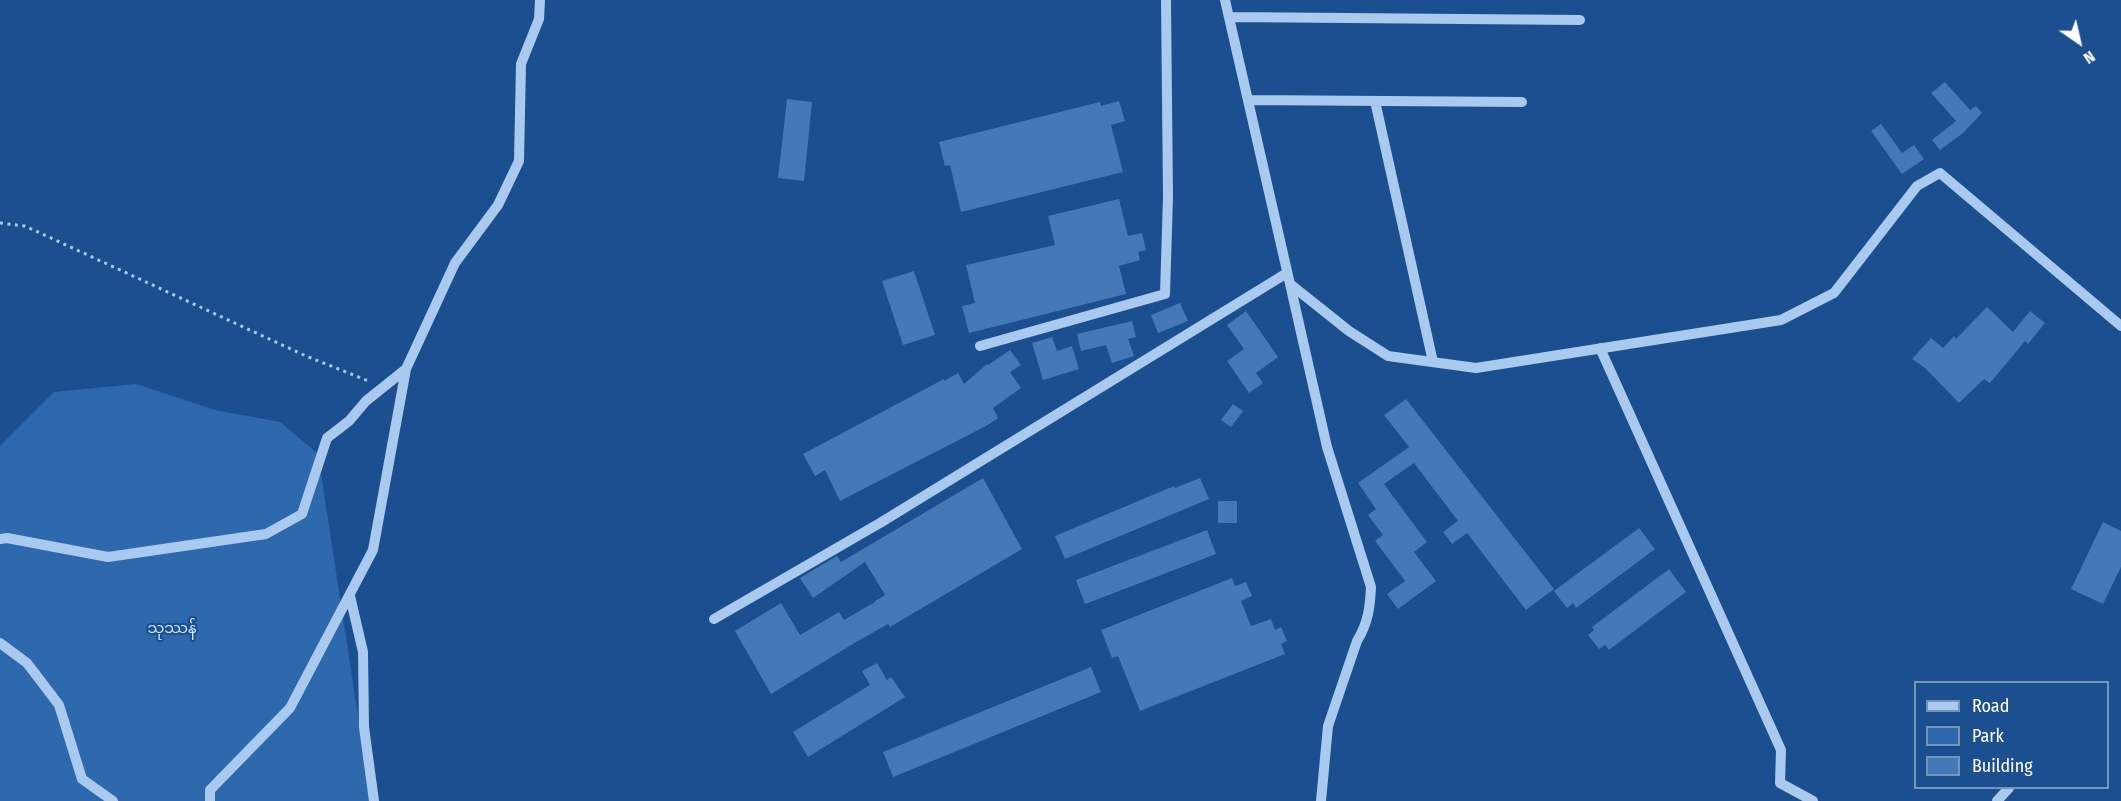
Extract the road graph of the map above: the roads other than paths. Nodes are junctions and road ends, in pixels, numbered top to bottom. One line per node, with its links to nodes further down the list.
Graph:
1 (540, 0): 15 (street)
2 (1166, 0): 12 (street)
3 (1225, 0): 4 (street)
4 (1229, 17): 5 (street); 6 (street)
5 (1580, 20)
6 (1248, 100): 7 (street); 9 (street)
7 (1375, 101): 8 (street); 14 (street)
8 (1522, 102)
9 (1287, 273): 10 (street); 18 (street)
10 (1290, 284): 14 (street); 24 (street)
11 (2121, 326): 13 (street)
12 (980, 346)
13 (1600, 348): 14 (street); 25 (street)
14 (1433, 362)
15 (406, 369): 16 (street); 17 (street)
16 (0, 539)
17 (350, 596): 22 (street); 23 (street)
18 (714, 619)
19 (0, 643): 21 (street)
20 (2008, 789): 26 (street)
21 (113, 801)
22 (210, 801)
23 (374, 801)
24 (1321, 801)
25 (1813, 801)
26 (1997, 801)

